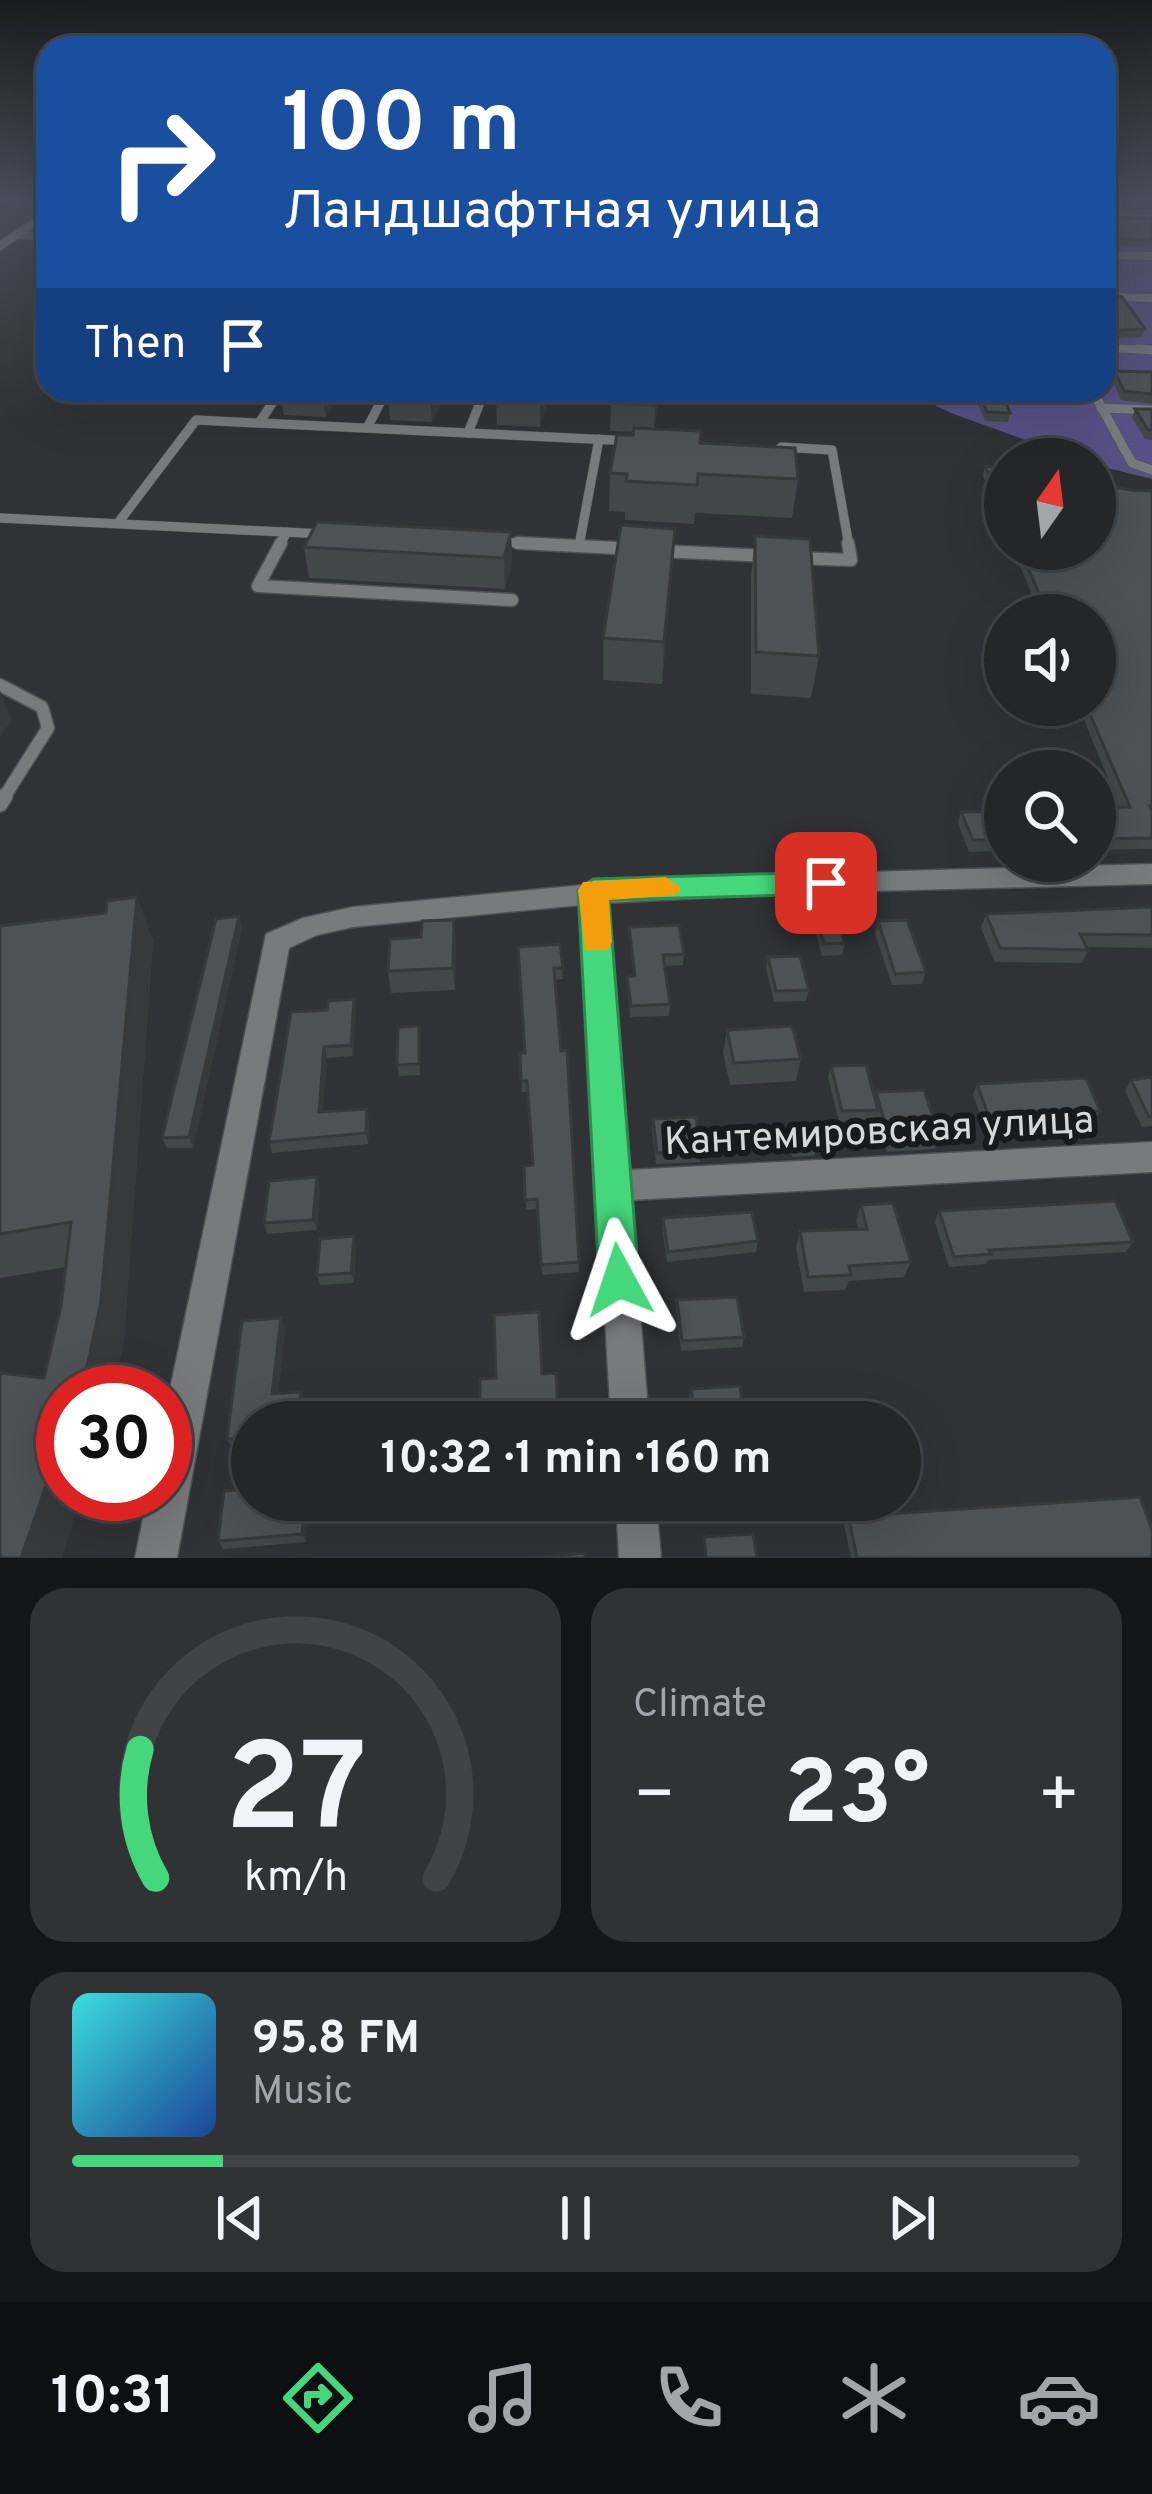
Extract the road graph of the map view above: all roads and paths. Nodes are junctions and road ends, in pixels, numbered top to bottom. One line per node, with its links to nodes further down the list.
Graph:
1 (1116, 297): 2 (lane)
2 (1152, 298)
3 (1116, 348): 4 (lane)
4 (1152, 350)
5 (272, 402): 11 (lane)
6 (381, 402): 12 (lane)
7 (481, 402): 13 (lane)
8 (1098, 402): 9 (lane)
9 (1101, 408): 10 (lane); 17 (lane)
10 (1152, 410)
11 (259, 423): 12 (lane); 19 (lane)
12 (367, 428): 13 (lane)
13 (469, 433): 14 (lane)
14 (599, 439): 15 (lane); 23 (lane)
15 (646, 441)
16 (762, 447): 23 (lane)
17 (1152, 470)
18 (0, 518): 19 (lane)
19 (118, 523): 20 (lane)
20 (286, 532): 21 (lane); 24 (lane)
21 (332, 534)
22 (489, 542): 23 (lane)
23 (579, 547)
24 (512, 600)
25 (0, 685): 26 (lane)
26 (0, 804)
27 (1152, 874): 28 (street)
28 (593, 890): 30 (street); 33 (street)
29 (1152, 1157): 30 (street, Кантемировская улица)
30 (611, 1186): 31 (street)
31 (628, 1401)
32 (637, 1521): 34 (street)
33 (156, 1558)
34 (640, 1558)

